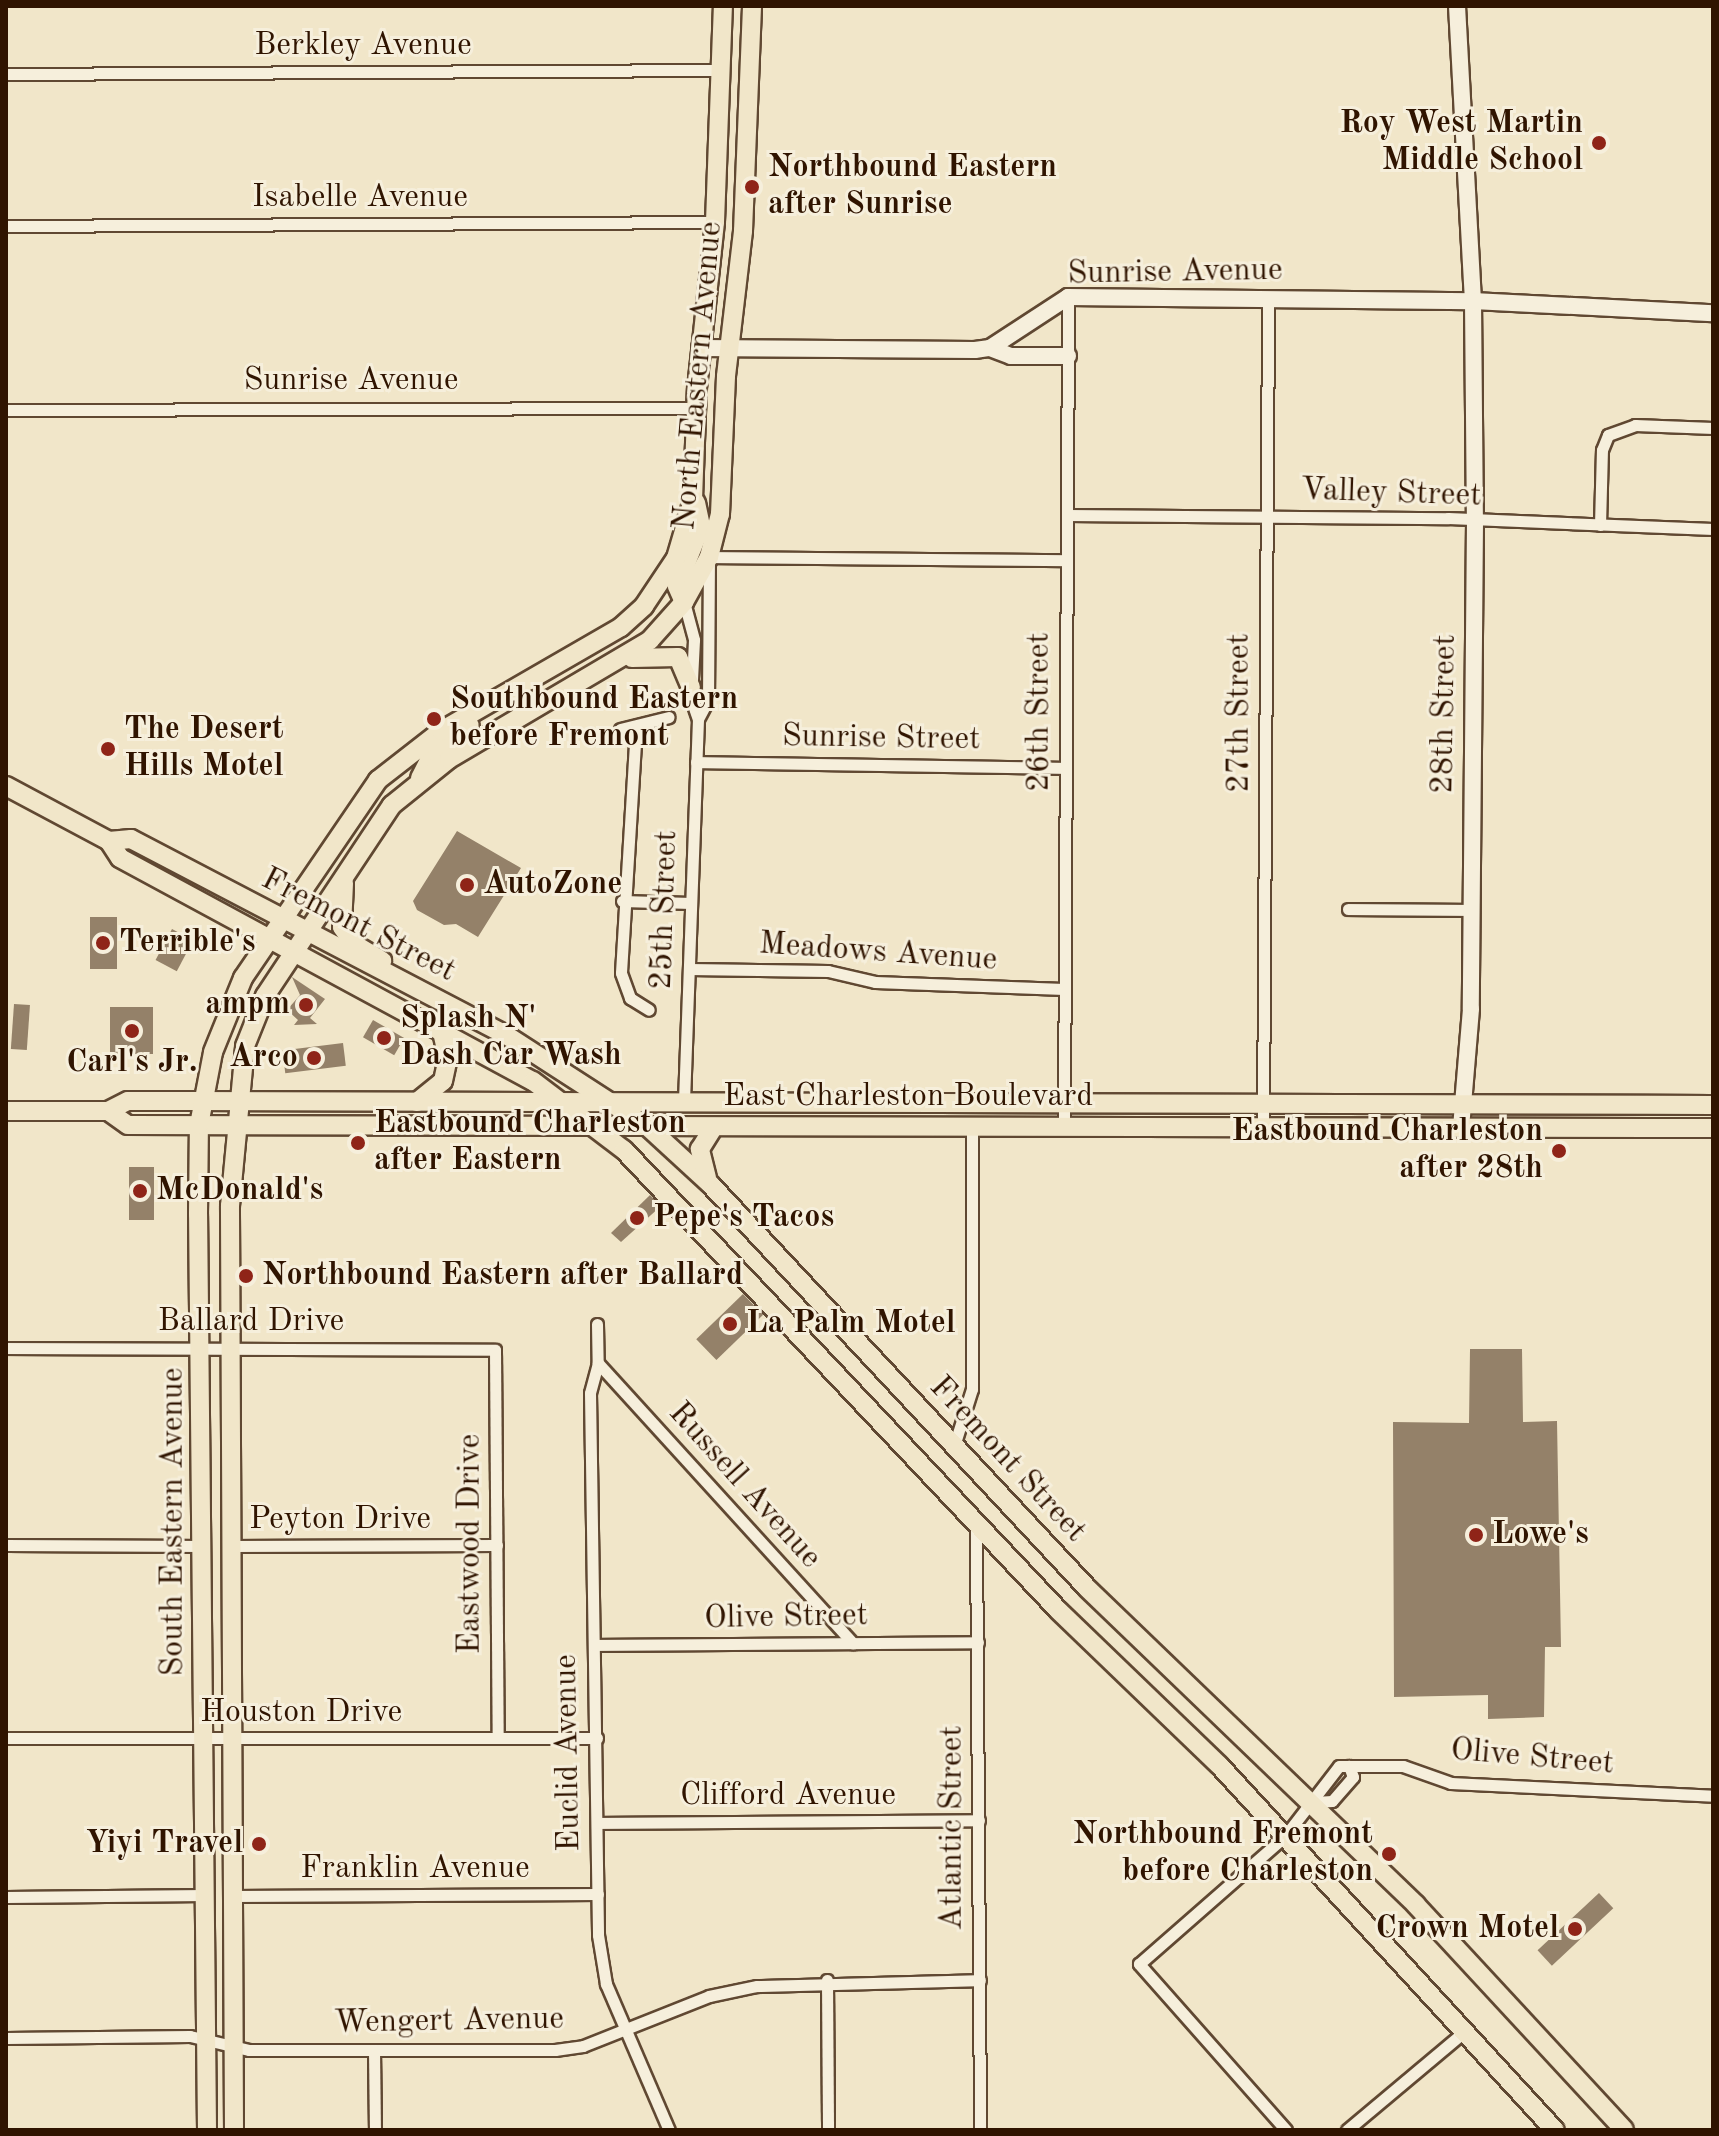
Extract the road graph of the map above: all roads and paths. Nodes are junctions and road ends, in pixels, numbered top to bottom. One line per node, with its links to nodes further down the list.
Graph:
1 (723, 6): 5 (main road, North Eastern Avenue)
2 (752, 6): 16 (main road, North Eastern Avenue)
3 (1457, 6): 7 (street, 28th Street)
4 (1467, 6): 7 (street, 28th Street)
5 (721, 70): 6 (street, Berkley Avenue); 8 (main road, North Eastern Avenue)
6 (6, 74)
7 (1468, 106): 12 (street, 28th Street)
8 (715, 222): 9 (street, Isabelle Avenue); 15 (main road, North Eastern Avenue)
9 (6, 226)
10 (1068, 297): 11 (street, Sunrise Avenue); 17 (street, Sunrise Avenue); 18 (street, 26th Street)
11 (1268, 299): 12 (street, Sunrise Avenue); 24 (street, 27th Street)
12 (1473, 301): 13 (street, Sunrise Avenue); 14 (street, Sunrise Avenue); 25 (street, 28th Street)
13 (1713, 302)
14 (1713, 313)
15 (700, 348): 16 (street); 19 (main road, North Eastern Avenue)
16 (729, 348): 17 (street); 28 (main road, North Eastern Avenue)
17 (990, 348): 18 (street)
18 (1068, 356): 23 (street, 26th Street)
19 (695, 408): 20 (street, Sunrise Avenue); 22 (main road, North Eastern Avenue)
20 (6, 410)
21 (1713, 428): 26 (street)
22 (693, 489): 30 (main road); 32 (main road, North Eastern Avenue)
23 (1067, 515): 24 (street, Valley Street); 29 (street, 26th Street)
24 (1266, 515): 25 (street, Valley Street); 61 (street, 27th Street)
25 (1475, 522): 26 (street, Valley Street); 46 (street, 28th Street)
26 (1600, 525): 27 (street, Valley Street)
27 (1713, 529)
28 (709, 557): 29 (street); 30 (main road, North Eastern Avenue); 35 (street, 25th Street)
29 (1066, 560): 39 (street, 26th Street)
30 (684, 602): 31 (main road, North Eastern Avenue); 33 (street, 25th Street)
31 (618, 662): 33 (main road); 40 (main road, North Eastern Avenue)
32 (526, 683): 40 (main road); 47 (main road, North Eastern Avenue)
33 (691, 687): 35 (street, 25th Street)
34 (669, 717): 36 (street)
35 (698, 719): 38 (street, 25th Street)
36 (636, 727): 37 (street); 43 (street)
37 (620, 729)
38 (696, 762): 39 (street, Sunrise Street); 44 (street, 25th Street)
39 (1065, 768): 51 (street, 26th Street)
40 (420, 778): 42 (main road, North Eastern Avenue)
41 (6, 786): 47 (main road, Fremont Street)
42 (353, 861): 48 (main road, North Eastern Avenue); 50 (main road)
43 (622, 901): 44 (street); 52 (street)
44 (691, 903): 49 (street, 25th Street)
45 (1348, 909): 46 (street)
46 (1471, 910): 62 (street, 28th Street)
47 (274, 930): 48 (main road, Fremont Street); 54 (main road, South Eastern Avenue)
48 (299, 944): 50 (main road, Fremont Street); 53 (main road, Fremont Street); 56 (main road, South Eastern Avenue)
49 (689, 969): 51 (street, Meadows Avenue); 59 (street, 25th Street)
50 (407, 984): 58 (main road, Fremont Street)
51 (1064, 989): 60 (street, 26th Street)
52 (649, 1010)
53 (442, 1032): 55 (main road, Fremont Street); 57 (main road)
54 (202, 1101): 56 (main road, East Charleston Boulevard); 65 (main road, East Charleston Boulevard); 66 (main road, South Eastern Avenue)
55 (561, 1101): 57 (main road, East Charleston Boulevard); 58 (main road, East Charleston Boulevard); 69 (main road, Fremont Street)
56 (236, 1102): 57 (main road, East Charleston Boulevard); 68 (main road, South Eastern Avenue)
57 (417, 1102)
58 (614, 1103): 59 (main road, East Charleston Boulevard); 70 (main road, Fremont Street)
59 (684, 1104): 60 (main road, East Charleston Boulevard)
60 (1064, 1104): 61 (main road, East Charleston Boulevard); 73 (street, 26th Street)
61 (1266, 1105): 62 (main road, East Charleston Boulevard); 74 (street, 27th Street)
62 (1467, 1105): 63 (main road, East Charleston Boulevard); 75 (street, 28th Street)
63 (1713, 1105)
64 (6, 1111): 65 (main road, East Charleston Boulevard)
65 (108, 1111): 66 (main road, East Charleston Boulevard)
66 (199, 1125): 68 (main road, East Charleston Boulevard); 79 (main road, South Eastern Avenue)
67 (1709, 1125): 75 (main road, East Charleston Boulevard)
68 (235, 1126): 69 (main road, East Charleston Boulevard); 80 (main road, South Eastern Avenue)
69 (596, 1127): 70 (main road, East Charleston Boulevard); 84 (main road, Fremont Street)
70 (648, 1127): 71 (main road, East Charleston Boulevard); 76 (main road, Fremont Street)
71 (714, 1127): 72 (main road, East Charleston Boulevard); 76 (main road)
72 (972, 1127): 73 (main road, East Charleston Boulevard); 83 (street)
73 (1064, 1127): 74 (main road, East Charleston Boulevard)
74 (1263, 1127): 75 (main road, East Charleston Boulevard)
75 (1461, 1127)
76 (710, 1184): 83 (main road, Fremont Street)
77 (597, 1324): 82 (street, Euclid Avenue)
78 (6, 1348): 79 (street, Ballard Drive)
79 (202, 1348): 80 (street, Ballard Drive); 87 (main road, South Eastern Avenue)
80 (230, 1348): 81 (street, Ballard Drive); 88 (main road, South Eastern Avenue)
81 (495, 1350): 86 (street, Eastwood Drive)
82 (598, 1363): 90 (street, Russell Avenue); 91 (street, Euclid Avenue)
83 (954, 1446): 99 (main road, Fremont Street)
84 (976, 1525): 89 (street, Atlantic Street); 102 (main road, Fremont Street)
85 (6, 1545): 87 (street, Peyton Drive)
86 (497, 1545): 88 (street, Peyton Drive); 93 (street, Eastwood Drive)
87 (204, 1546): 95 (main road, South Eastern Avenue)
88 (231, 1546): 96 (main road, South Eastern Avenue)
89 (978, 1642): 90 (street, Olive Street); 100 (street, Atlantic Street)
90 (853, 1643): 91 (street, Olive Street)
91 (594, 1645): 94 (street, Euclid Avenue)
92 (6, 1738): 95 (street, Houston Drive)
93 (498, 1738): 94 (street, Houston Drive); 96 (street, Houston Drive)
94 (597, 1738): 101 (street, Euclid Avenue)
95 (205, 1739): 96 (street, Houston Drive); 104 (main road, South Eastern Avenue)
96 (232, 1739): 105 (main road, South Eastern Avenue)
97 (1349, 1766): 98 (street, Olive Street); 99 (street); 99 (street)
98 (1713, 1796)
99 (1315, 1802): 102 (street); 124 (main road, Fremont Street)
100 (979, 1820): 101 (street, Clifford Avenue); 108 (street, Atlantic Street)
101 (597, 1823): 103 (street, Euclid Avenue)
102 (1285, 1836): 110 (main road, Fremont Street); 121 (street)
103 (598, 1894): 105 (street, Franklin Avenue); 109 (street, Euclid Avenue)
104 (206, 1895): 106 (street); 112 (main road, South Eastern Avenue)
105 (233, 1896): 113 (main road, South Eastern Avenue)
106 (6, 1897)
107 (827, 1980): 108 (street, Wengert Avenue); 109 (street, Wengert Avenue); 119 (street)
108 (980, 1980): 120 (street, Atlantic Street)
109 (626, 2029): 114 (street, Wengert Avenue); 118 (street, Euclid Avenue)
110 (1465, 2031): 122 (street); 123 (main road, Fremont Street)
111 (6, 2038): 112 (street, Wengert Avenue)
112 (207, 2040): 113 (street, Wengert Avenue); 115 (main road, South Eastern Avenue)
113 (233, 2046): 114 (street, Wengert Avenue); 116 (main road, South Eastern Avenue)
114 (374, 2050): 117 (street)
115 (207, 2130)
116 (234, 2130)
117 (375, 2130)
118 (669, 2130)
119 (828, 2130)
120 (980, 2130)
121 (1286, 2130)
122 (1347, 2130)
123 (1555, 2130)
124 (1624, 2130)

